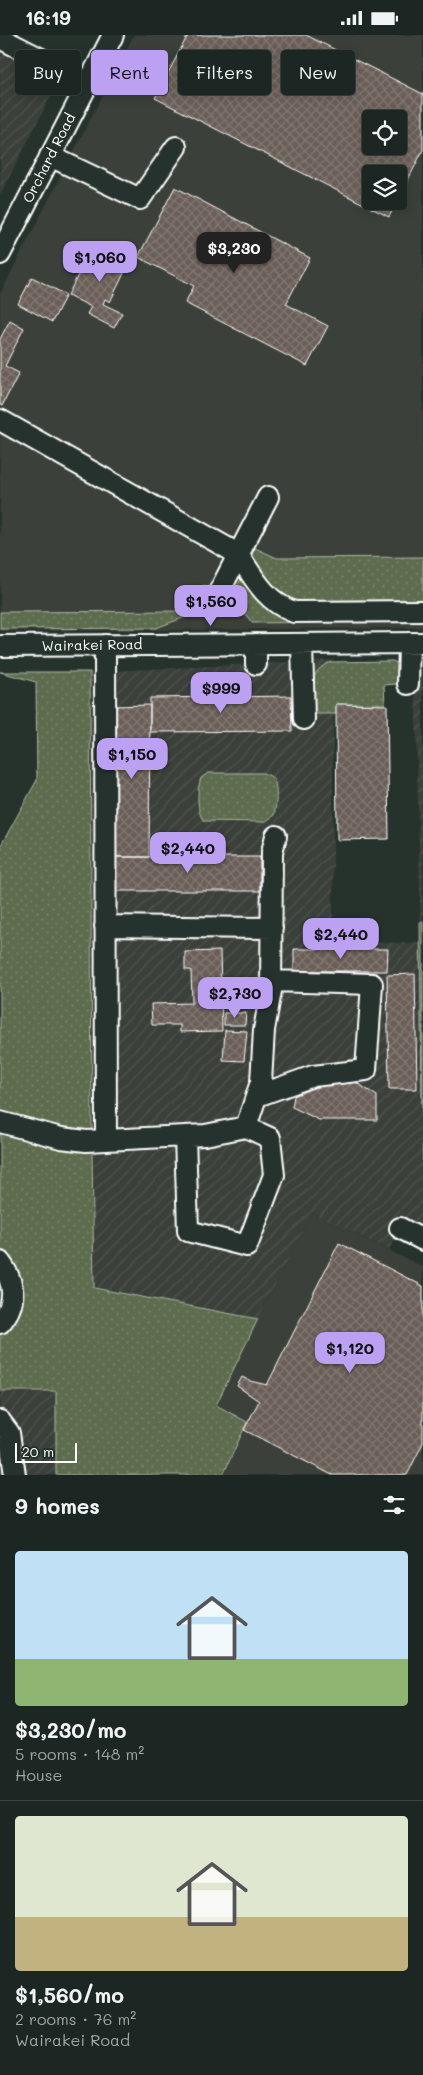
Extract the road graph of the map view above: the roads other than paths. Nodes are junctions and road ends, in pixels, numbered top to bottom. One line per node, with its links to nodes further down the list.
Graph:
1 (113, 35): 3 (street, Orchard Road)
2 (0, 38): 3 (street)
3 (88, 83): 5 (street, Orchard Road)
4 (176, 147): 5 (street)
5 (50, 156): 6 (street, Orchard Road)
6 (0, 254)
7 (0, 420): 9 (street)
8 (268, 497): 9 (street)
9 (238, 554): 10 (street); 11 (street)
10 (219, 592)
11 (423, 611)
12 (416, 643): 14 (street, Wairakei Road); 18 (street)
13 (256, 644): 14 (street, Wairakei Road); 15 (street, Wairakei Road); 17 (street)
14 (302, 644): 19 (street)
15 (105, 645): 16 (street, Wairakei Road); 21 (street)
16 (0, 646)
17 (256, 664)
18 (408, 684)
19 (304, 719)
20 (276, 836): 22 (street)
21 (105, 926): 22 (street); 28 (street)
22 (272, 928): 23 (street)
23 (271, 981): 24 (street); 24 (street)
24 (257, 1096): 26 (street)
25 (0, 1122): 28 (street)
26 (246, 1127): 27 (street); 27 (street)
27 (185, 1136): 28 (street)
28 (106, 1140)
29 (400, 1228): 30 (street)
30 (423, 1240)
31 (0, 1262): 32 (street)
32 (0, 1323)
33 (0, 1421): 34 (street)
34 (15, 1475)

